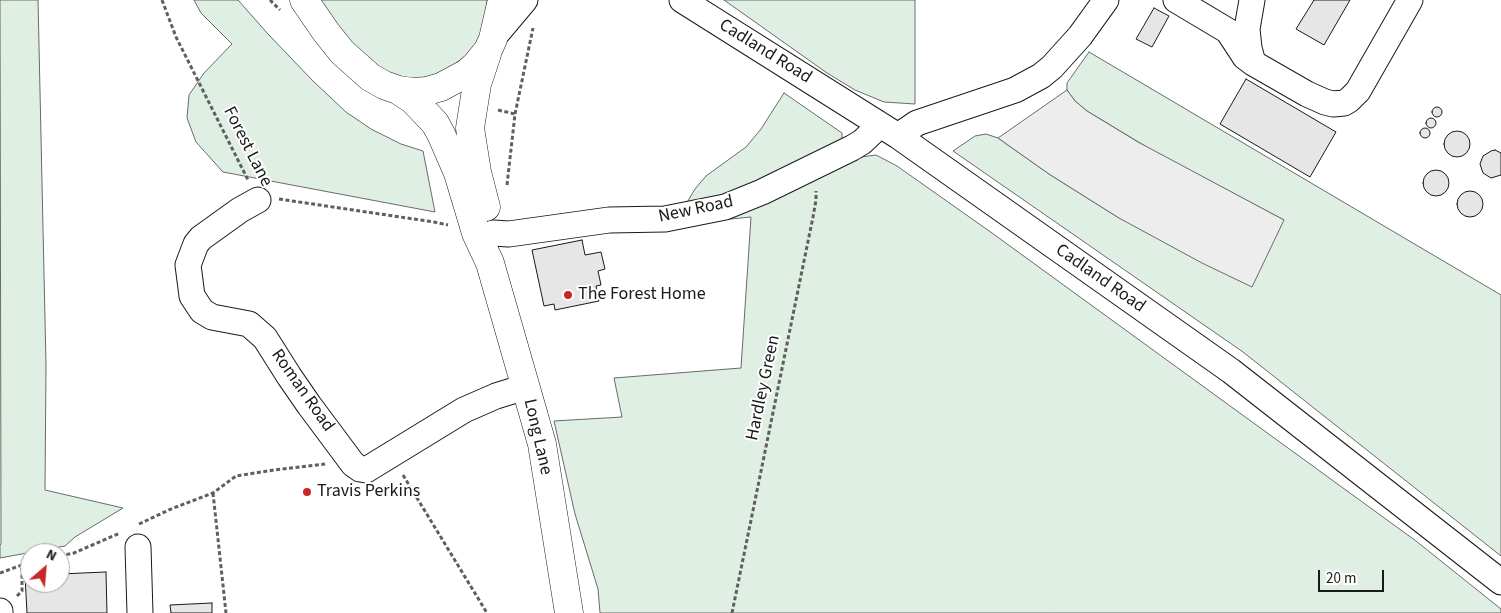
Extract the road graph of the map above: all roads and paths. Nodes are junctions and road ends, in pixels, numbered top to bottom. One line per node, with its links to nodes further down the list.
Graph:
1 (162, 0): 18 (path, Forest Lane)
2 (502, 0): 12 (main road, Long Lane)
3 (682, 0): 16 (street, Cadland Road)
4 (1106, 0): 16 (street, New Road)
5 (1176, 0): 11 (street)
6 (1247, 0): 11 (street)
7 (1252, 0): 13 (street)
8 (1410, 0): 13 (street)
9 (304, 2): 14 (main road)
10 (530, 11): 12 (street); 15 (path)
11 (1200, 14): 13 (street)
12 (490, 45): 14 (main road); 20 (main road, Long Lane)
13 (1253, 63)
14 (398, 90): 21 (main road, Long Lane)
15 (489, 108)
16 (889, 131): 17 (street, New Road); 28 (street, Cadland Road)
17 (810, 169): 20 (street, New Road); 35 (path, Hardley Green)
18 (258, 200): 19 (path, Forest Lane); 23 (street, Roman Road)
19 (434, 222)
20 (492, 233): 21 (main road, Long Lane)
21 (490, 263): 22 (main road, Long Lane)
22 (525, 387): 23 (street, Roman Road); 34 (main road, Long Lane)
23 (391, 455): 33 (path)
24 (331, 464): 32 (path)
25 (138, 547): 31 (street)
26 (20, 565): 27 (path)
27 (0, 573)
28 (1501, 582)
29 (20, 593): 30 (path)
30 (4, 609)
31 (140, 613)
32 (226, 613)
33 (487, 613)
34 (570, 613)
35 (732, 613)

